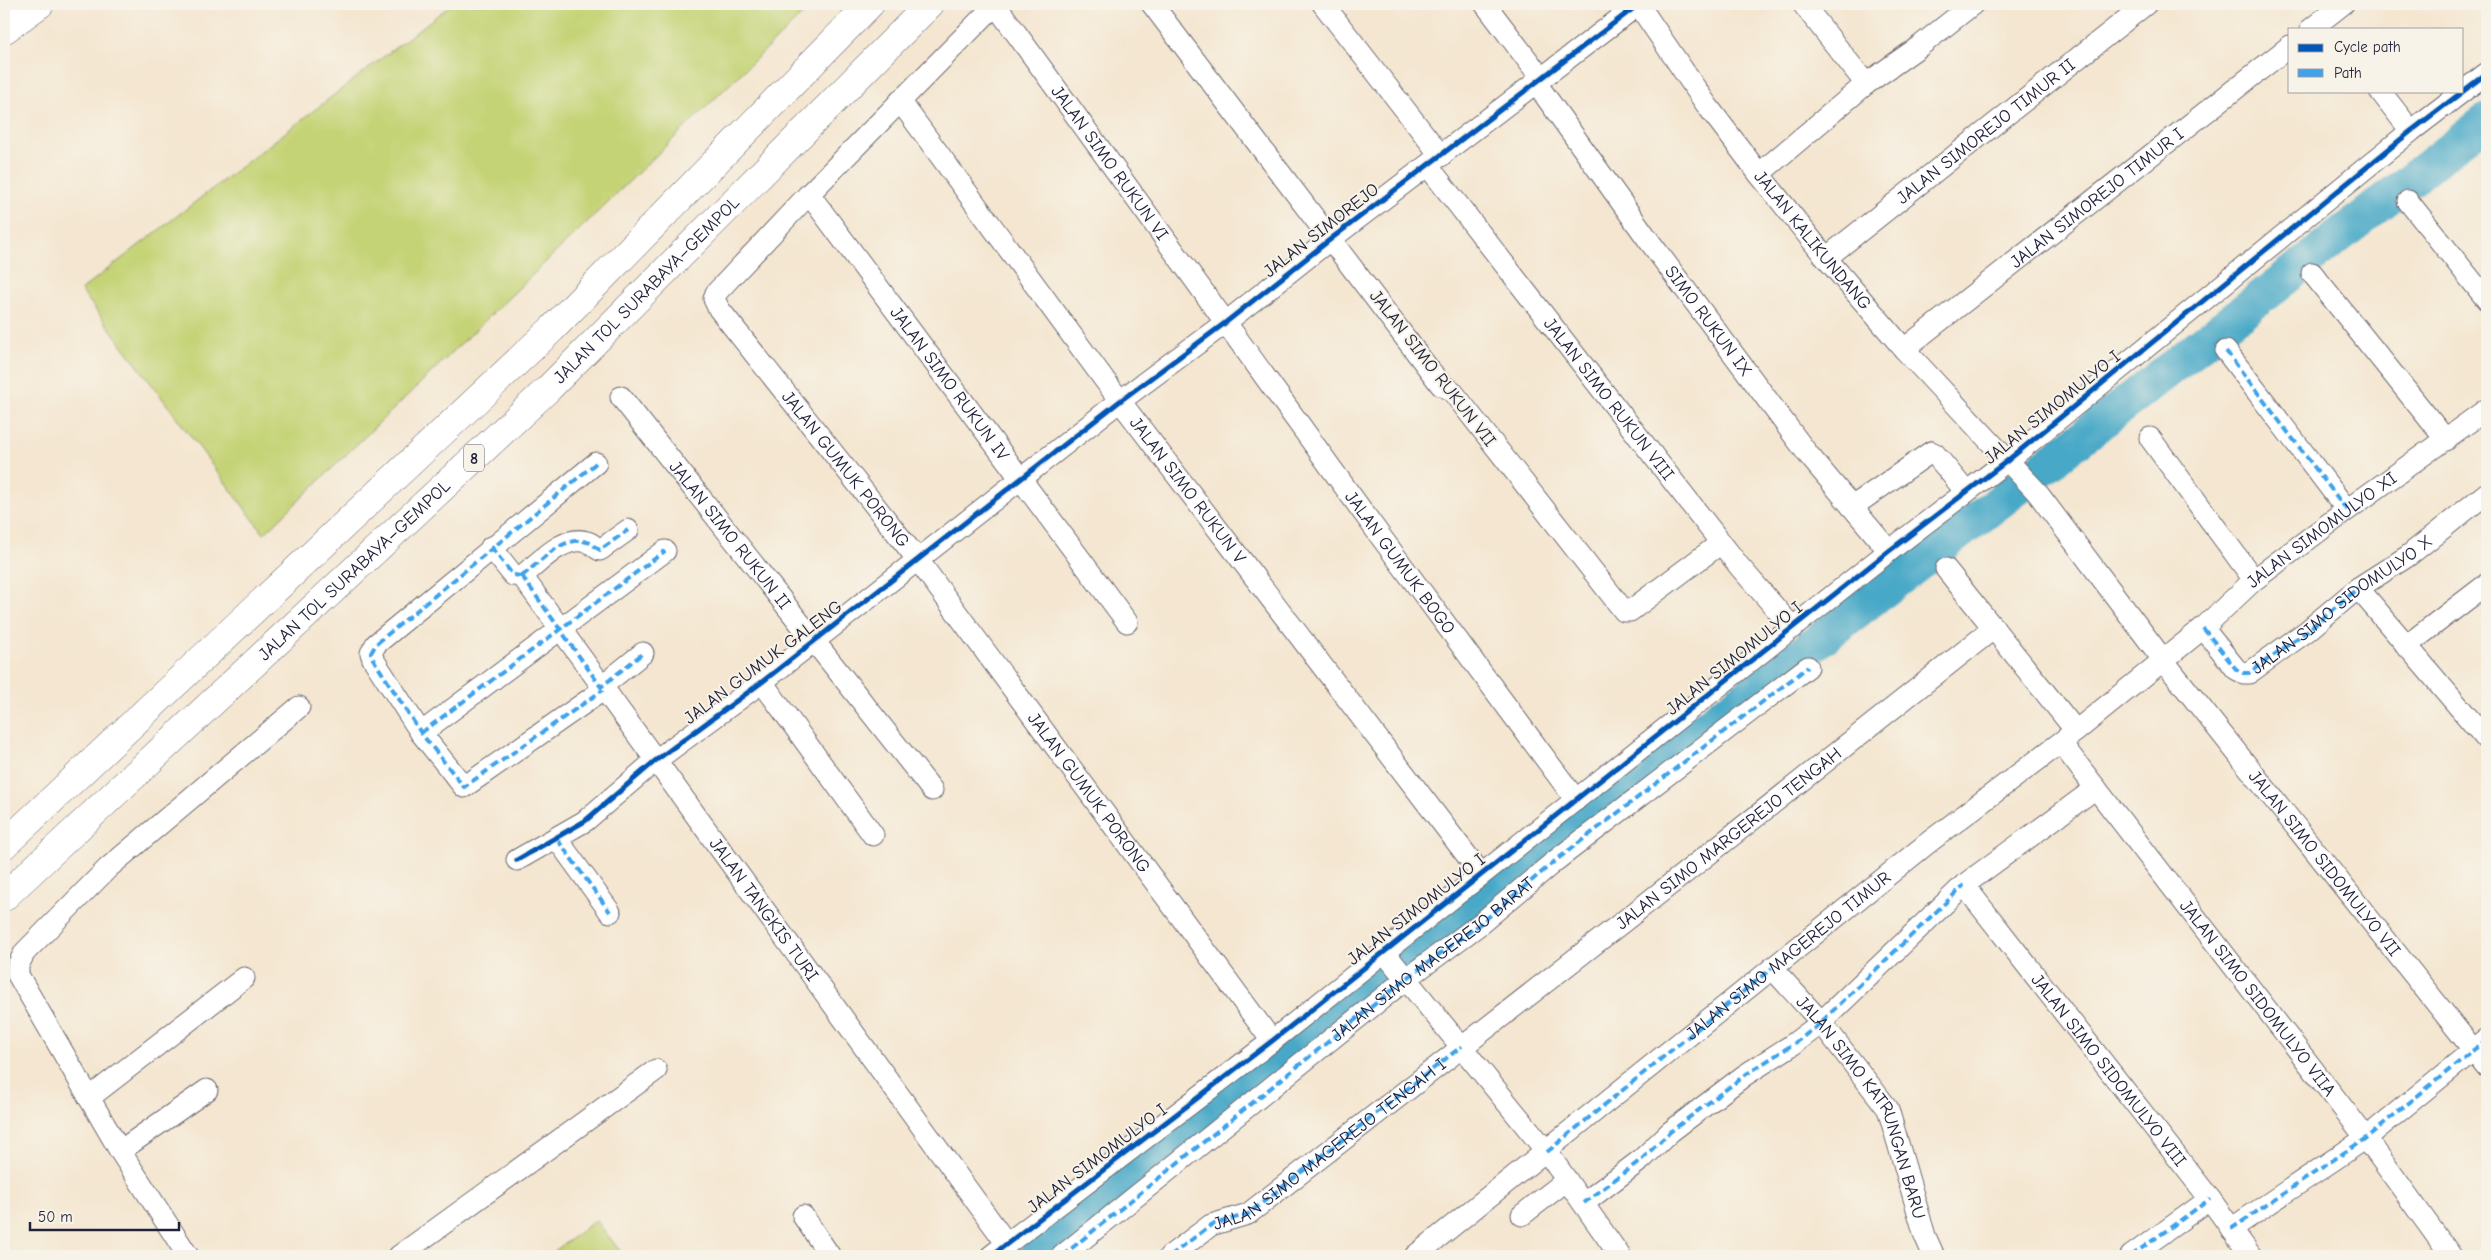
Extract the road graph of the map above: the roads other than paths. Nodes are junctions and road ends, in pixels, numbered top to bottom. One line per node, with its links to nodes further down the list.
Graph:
1 (40, 4): 14 (highway)
2 (870, 4): 80 (highway, 8)
3 (930, 4): 84 (highway, JALAN TOL SURABAYA–GEMPOL / 8)
4 (996, 4): 22 (street, JALAN GUMUK PORONG); 32 (street, JALAN SIMO RUKUN VI)
5 (1152, 4): 28 (street, JALAN SIMO RUKUN VII)
6 (1323, 4): 24 (street, JALAN SIMO RUKUN VIII)
7 (1485, 4): 17 (street, SIMO RUKUN IX)
8 (1638, 4): 17 (street, JALAN SIMOREJO); 25 (street, JALAN KALIKUNDANG)
9 (1803, 4): 18 (street)
10 (2146, 4): 29 (street, JALAN SIMOREJO TIMUR II)
11 (2343, 4): 13 (street)
12 (1969, 5): 18 (street)
13 (2320, 20)
14 (4, 30)
15 (2288, 48): 33 (street, JALAN SIMOREJO TIMUR I)
16 (2487, 73): 19 (street, JALAN SIMOMULYO I)
17 (1539, 81): 24 (street, JALAN SIMOREJO); 45 (street, SIMO RUKUN IX)
18 (1866, 84): 25 (street)
19 (2464, 91)
20 (2381, 92): 23 (street)
21 (2462, 92): 23 (street, JALAN SIMOMULYO I)
22 (900, 101): 26 (street, JALAN GUMUK PORONG); 36 (street, JALAN SIMO RUKUN V)
23 (2411, 131): 41 (street, JALAN SIMOMULYO I)
24 (1435, 161): 28 (street, JALAN SIMOREJO); 48 (street, JALAN SIMO RUKUN VIII)
25 (1759, 174): 29 (street, JALAN KALIKUNDANG)
26 (809, 194): 42 (street, JALAN SIMO RUKUN IV); 52 (street, JALAN GUMUK PORONG)
27 (2408, 200): 31 (street)
28 (1332, 238): 32 (street, JALAN SIMOREJO); 48 (street, JALAN SIMO RUKUN VII)
29 (1826, 258): 33 (street, JALAN KALIKUNDANG)
30 (2312, 273): 39 (street)
31 (2487, 300)
32 (1225, 323): 36 (street, JALAN SIMOREJO); 77 (street, JALAN GUMUK BOGO)
33 (1904, 348): 41 (street, JALAN KALIKUNDANG)
34 (2226, 351): 46 (street)
35 (622, 397): 63 (street, JALAN SIMO RUKUN II)
36 (1120, 401): 42 (street, JALAN SIMOREJO); 82 (street, JALAN SIMO RUKUN V)
37 (2487, 409): 39 (street, JALAN SIMOMULYO XI)
38 (2150, 438): 55 (street)
39 (2446, 440): 46 (street, JALAN SIMOMULYO XI)
40 (596, 463): 49 (street)
41 (2018, 473): 43 (street, JALAN SIMOMULYO I); 66 (street, JALAN SIMO SIDOMULYO VII)
42 (1021, 478): 52 (street, JALAN GUMUK GALENG); 58 (street, JALAN SIMO RUKUN IV)
43 (1966, 492): 45 (street); 51 (street, JALAN SIMOMULYO I)
44 (2487, 493): 57 (street, JALAN SIMO SIDOMULYO X)
45 (1852, 507): 51 (street, SIMO RUKUN IX)
46 (2346, 510): 55 (street, JALAN SIMOMULYO XI)
47 (628, 530): 54 (street)
48 (1722, 544): 60 (street, JALAN SIMO RUKUN VIII)
49 (491, 547): 54 (street, JALAN TANGKIS TURI); 71 (street)
50 (665, 551): 59 (street)
51 (1889, 551): 60 (street, JALAN SIMOMULYO I)
52 (918, 560): 63 (street, JALAN GUMUK GALENG); 91 (street, JALAN GUMUK PORONG)
53 (1946, 569): 61 (street, JALAN SIMO SIDOMULYO VIIA)
54 (522, 576): 59 (street, JALAN TANGKIS TURI)
55 (2254, 580): 62 (street, JALAN SIMOMULYO XI)
56 (2487, 584): 64 (street)
57 (2358, 588): 62 (street, JALAN SIMO SIDOMULYO X); 64 (street)
58 (1127, 622)
59 (559, 628): 69 (street, JALAN TANGKIS TURI); 71 (street)
60 (1793, 628): 77 (street, JALAN SIMOMULYO I)
61 (1994, 628): 72 (street, JALAN SIMO SIDOMULYO VIIA); 93 (street, JALAN SIMO MARGEREJO TENGAH)
62 (2203, 628): 66 (street, JALAN SIMOMULYO XI)
63 (814, 641): 68 (street, JALAN GUMUK GALENG); 76 (street, JALAN SIMO RUKUN II)
64 (2406, 646): 73 (street)
65 (643, 653): 69 (street)
66 (2163, 660): 72 (street, JALAN SIMO MAGEREJO TIMUR); 92 (street, JALAN SIMO SIDOMULYO VII)
67 (1808, 667): 88 (street, JALAN SIMO MAGEREJO BARAT)
68 (762, 682): 74 (street, JALAN GUMUK GALENG); 78 (street)
69 (602, 688): 71 (street); 74 (street, JALAN TANGKIS TURI)
70 (299, 707): 97 (street)
71 (421, 733)
72 (2068, 737): 75 (street, JALAN SIMO SIDOMULYO VIIA); 87 (street, JALAN SIMO MAGEREJO TIMUR)
73 (2487, 740)
74 (655, 761): 79 (street, JALAN GUMUK GALENG); 107 (street, JALAN TANGKIS TURI)
75 (2096, 788): 83 (street); 98 (street, JALAN SIMO SIDOMULYO VIIA)
76 (932, 790)
77 (1576, 800): 82 (street, JALAN SIMOMULYO I)
78 (873, 835)
79 (556, 839): 81 (street, JALAN GUMUK GALENG); 85 (street)
80 (4, 845)
81 (517, 860)
82 (1481, 874): 86 (street, JALAN SIMOMULYO I)
83 (1964, 885): 90 (street); 102 (street, JALAN SIMO SIDOMULYO VIII)
84 (4, 897)
85 (610, 912)
86 (1385, 954): 88 (street); 91 (street, JALAN SIMOMULYO I)
87 (1772, 968): 90 (street, JALAN SIMO KATRUNGAN BARU); 100 (street, JALAN SIMO MAGEREJO TIMUR)
88 (1405, 977): 93 (street); 111 (street, JALAN SIMO MAGEREJO BARAT)
89 (244, 978): 97 (street)
90 (1821, 1022): 103 (street); 115 (street, JALAN SIMO KATRUNGAN BARU)
91 (1272, 1041): 107 (street, JALAN SIMOMULYO I)
92 (2480, 1044): 94 (street, JALAN SIMO SIDOMULYO VII); 98 (street)
93 (1462, 1046): 100 (street); 112 (street, JALAN SIMO MAGEREJO TENGAH I)
94 (2487, 1067)
95 (656, 1070): 109 (street)
96 (206, 1090): 99 (street)
97 (89, 1098): 99 (street)
98 (2366, 1138): 106 (street); 118 (street, JALAN SIMO SIDOMULYO VIIA)
99 (120, 1151): 108 (street)
100 (1547, 1152): 101 (street); 113 (street, JALAN SIMO MAGEREJO TIMUR)
101 (1567, 1180): 103 (street); 104 (street)
102 (2210, 1199): 106 (street, JALAN SIMO SIDOMULYO VIII); 116 (street)
103 (1584, 1203): 114 (street)
104 (1522, 1215)
105 (803, 1216): 110 (street)
106 (2231, 1229): 117 (street, JALAN SIMO SIDOMULYO VIII)
107 (999, 1250)
108 (181, 1254)
109 (399, 1256)
110 (830, 1256)
111 (1062, 1256)
112 (1170, 1256)
113 (1415, 1256)
114 (1620, 1256)
115 (1934, 1256)
116 (2131, 1256)
117 (2251, 1256)
118 (2450, 1256)

